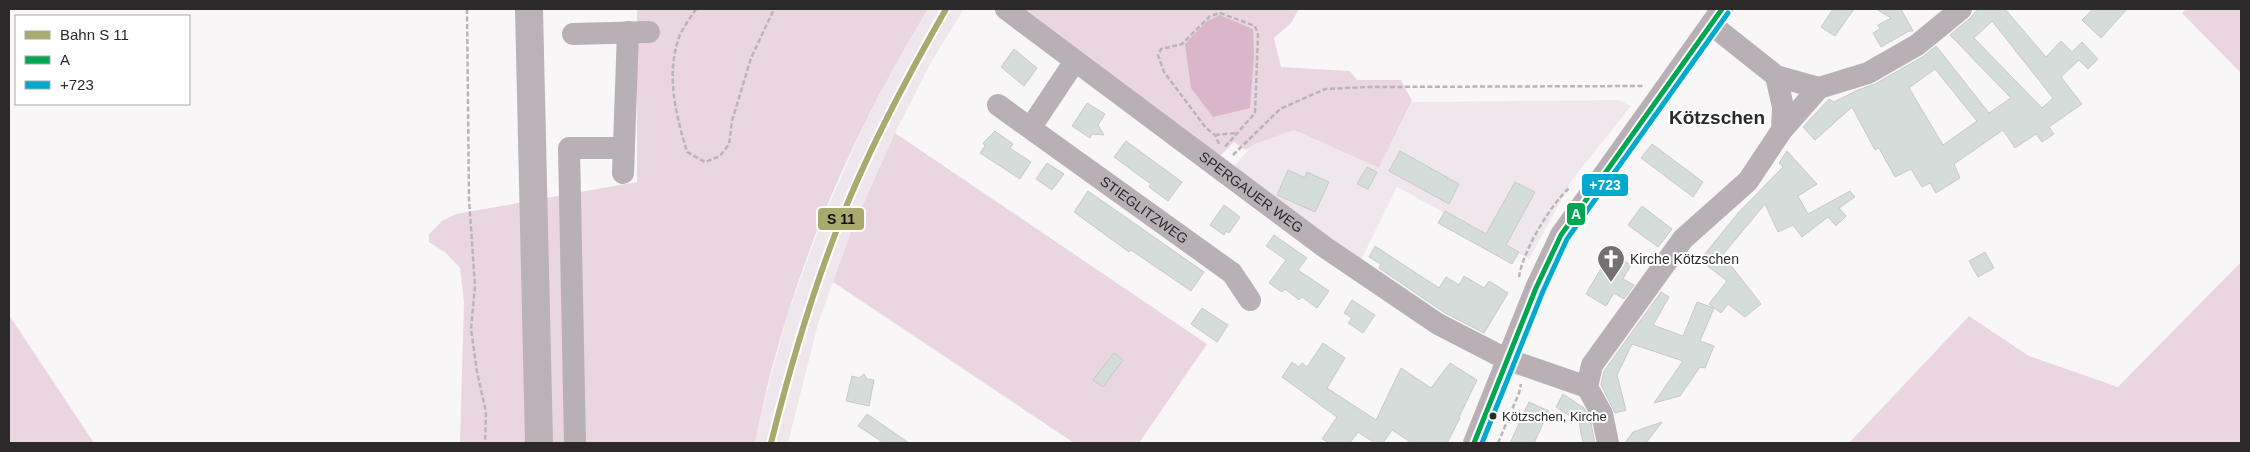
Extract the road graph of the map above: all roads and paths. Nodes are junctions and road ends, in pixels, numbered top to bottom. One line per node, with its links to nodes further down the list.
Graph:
1 (467, 9): 26 (path)
2 (529, 9): 22 (main road)
3 (696, 9): 4 (path)
4 (774, 9)
5 (1006, 9): 9 (street, SPERGAUER WEG)
6 (1961, 9): 11 (street)
7 (1717, 17): 10 (street); 12 (street)
8 (573, 34): 18 (street)
9 (1075, 60): 14 (street); 19 (street, SPERGAUER WEG)
10 (1776, 76): 11 (street); 15 (street)
11 (1819, 88): 15 (street)
12 (1662, 94): 19 (path); 24 (street)
13 (998, 105): 14 (street, STIEGLITZWEG)
14 (1031, 127): 23 (street, STIEGLITZWEG)
15 (1782, 130): 25 (street)
16 (1237, 133): 17 (path); 17 (path); 17 (path)
17 (1215, 135)
18 (624, 148): 20 (street); 21 (street)
19 (1220, 169): 24 (street, SPERGAUER WEG)
20 (624, 173)
21 (570, 241): 22 (street); 28 (street)
22 (535, 242): 27 (main road)
23 (1250, 300)
24 (1515, 362): 25 (street, SPERGAUER WEG); 29 (street); 30 (path)
25 (1588, 387): 31 (street)
26 (486, 443)
27 (540, 443)
28 (575, 443)
29 (1474, 443)
30 (1498, 443)
31 (1608, 443)

